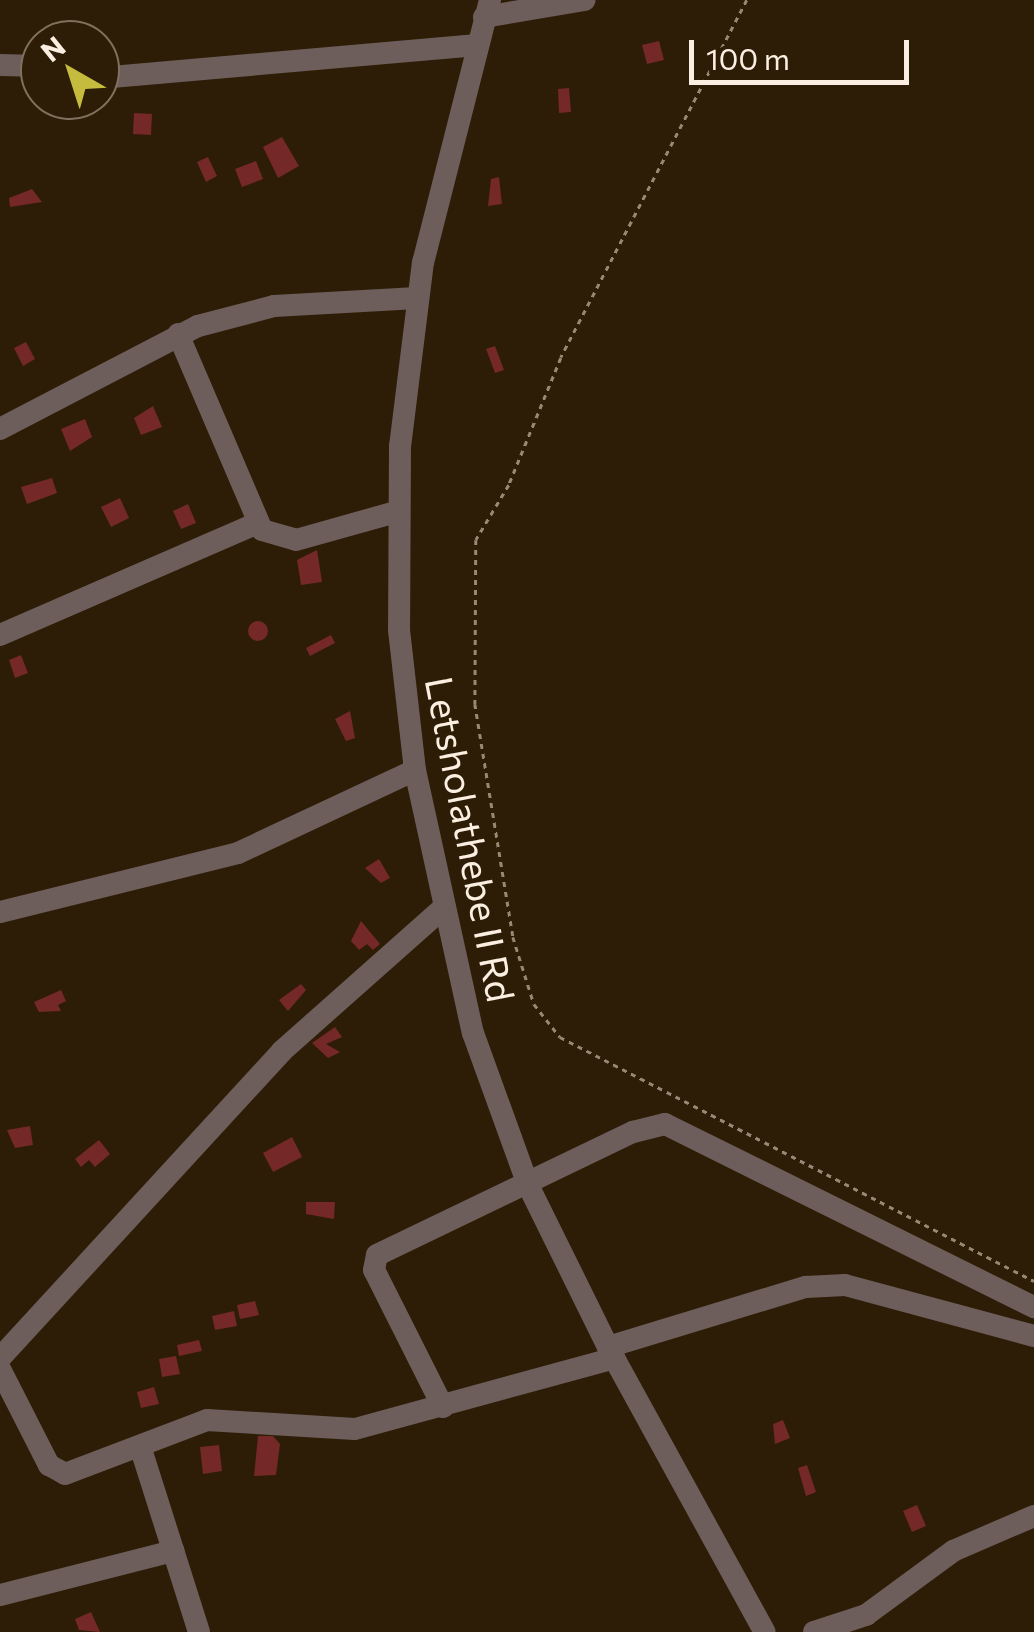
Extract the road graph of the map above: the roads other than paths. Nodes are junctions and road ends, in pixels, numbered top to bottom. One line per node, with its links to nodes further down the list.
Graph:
1 (585, 0): 2 (street)
2 (487, 9): 3 (street, Letsholathebe II Rd)
3 (475, 45): 4 (street); 5 (street, Letsholathebe II Rd)
4 (120, 76)
5 (417, 298): 6 (street); 8 (street, Letsholathebe II Rd)
6 (178, 334): 7 (street); 9 (street)
7 (0, 429)
8 (399, 511): 9 (street); 11 (street, Letsholathebe II Rd)
9 (257, 524): 10 (street)
10 (0, 635)
11 (415, 770): 12 (street, Letsholathebe II Rd); 13 (street)
12 (442, 908): 14 (street, Letsholathebe II Rd); 18 (street)
13 (0, 912)
14 (528, 1185): 15 (street); 17 (street, Letsholathebe II Rd); 20 (street)
15 (1034, 1307)
16 (1034, 1336): 17 (street)
17 (611, 1353): 20 (street); 26 (street, Letsholathebe II Rd)
18 (0, 1358)
19 (0, 1368): 21 (street)
20 (443, 1407): 21 (street)
21 (140, 1446): 23 (street)
22 (1034, 1516): 27 (street)
23 (173, 1551): 24 (street); 25 (street)
24 (0, 1595)
25 (199, 1632)
26 (765, 1632)
27 (814, 1632)

